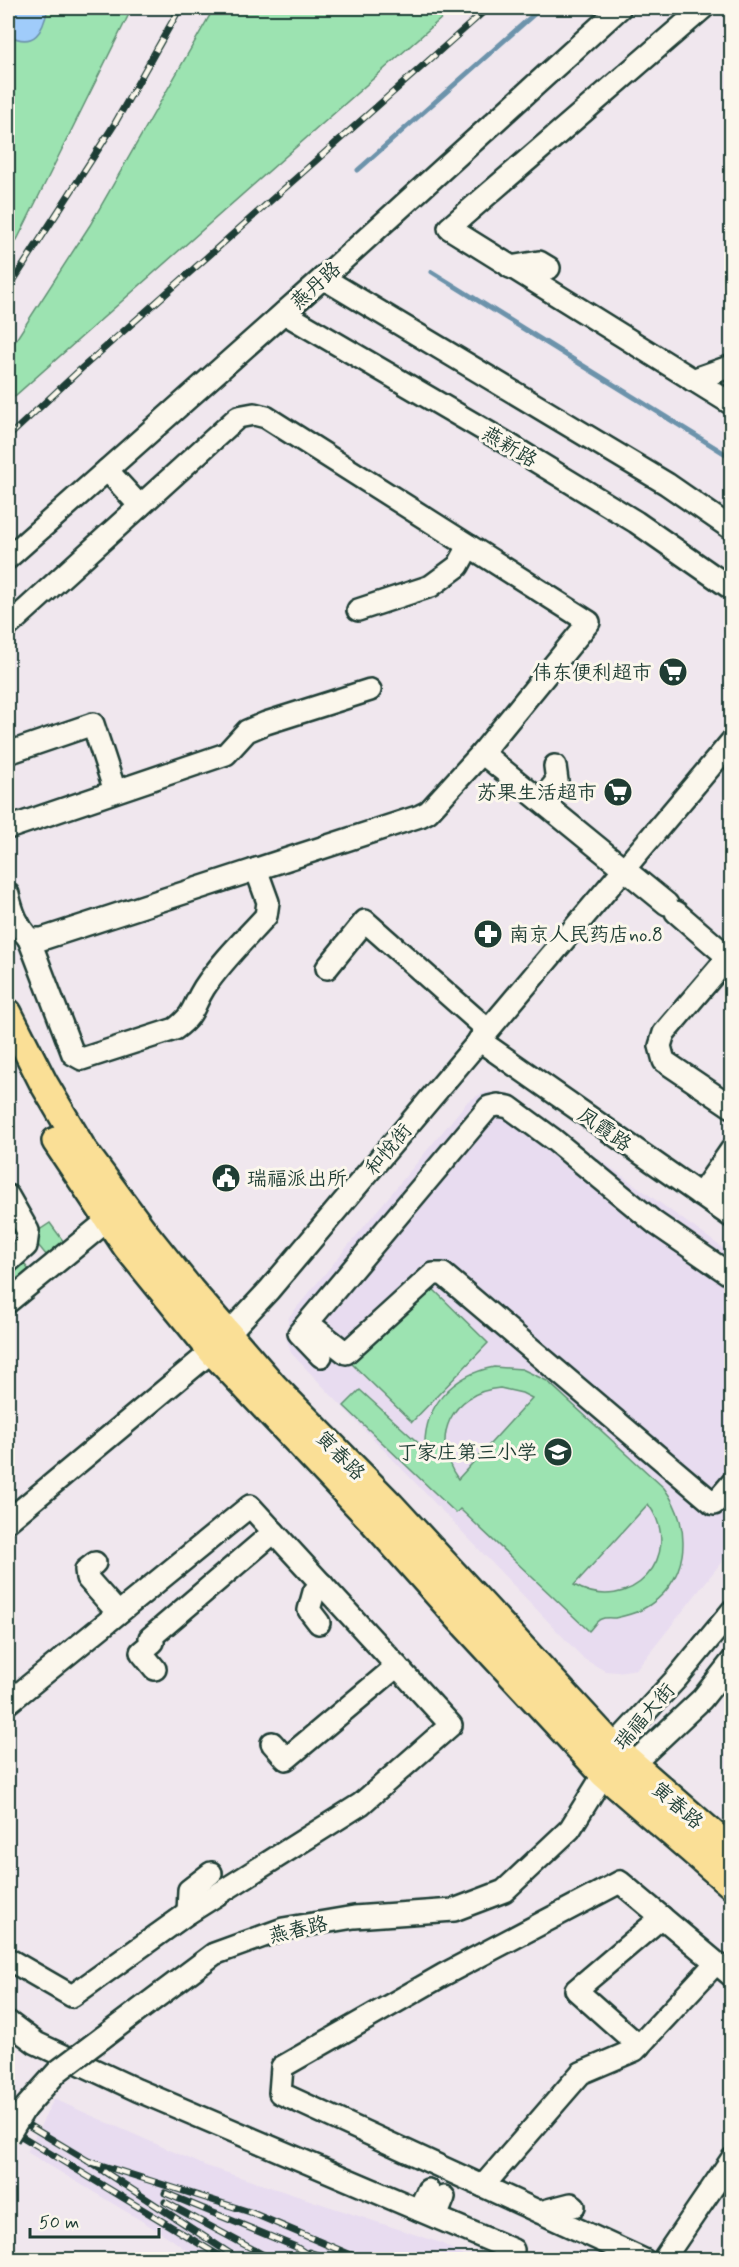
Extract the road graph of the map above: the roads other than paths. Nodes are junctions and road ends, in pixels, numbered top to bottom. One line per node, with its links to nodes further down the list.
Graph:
1 (620, 8): 5 (street, 燕丹路)
2 (703, 8): 3 (street)
3 (510, 267): 4 (street); 8 (street)
4 (549, 268)
5 (323, 278): 6 (street, 燕丹路); 12 (street)
6 (284, 313): 10 (street, 燕丹路); 15 (street, 燕新路)
7 (732, 366): 8 (street)
8 (692, 380): 9 (street)
9 (730, 402)
10 (107, 470): 11 (street); 14 (street, 燕丹路)
11 (140, 506): 13 (street); 17 (street)
12 (732, 529)
13 (469, 546): 16 (street); 21 (street)
14 (8, 558)
15 (732, 588)
16 (358, 610)
17 (8, 626)
18 (370, 690): 23 (street)
19 (732, 741): 26 (street, 和悦街)
20 (8, 753): 23 (street)
21 (482, 753): 24 (street); 27 (street)
22 (555, 766): 24 (street)
23 (115, 791): 25 (street)
24 (541, 800): 26 (street)
25 (8, 828)
26 (625, 868): 30 (street); 33 (street, 和悦街)
27 (256, 869): 29 (street); 29 (street)
28 (8, 894): 29 (street)
29 (29, 939)
30 (730, 955): 35 (street)
31 (327, 968): 33 (street, 凤霞路)
32 (8, 1013): 45 (main road, 寅春路)
33 (484, 1035): 39 (street, 凤霞路); 45 (street, 和悦街)
34 (8, 1053): 40 (main road, 寅春路)
35 (732, 1107)
36 (732, 1149): 39 (street)
37 (732, 1184): 39 (street)
38 (8, 1196): 41 (street)
39 (716, 1206)
40 (108, 1220): 43 (street); 45 (main road, 寅春路)
41 (8, 1262)
42 (732, 1276): 44 (street)
43 (8, 1302)
44 (308, 1323): 46 (street); 47 (street)
45 (220, 1342): 48 (street, 和悦街); 60 (main road, 寅春路); 61 (main road, 寅春路)
46 (321, 1356)
47 (732, 1483)
48 (8, 1521)
49 (274, 1532): 51 (street); 53 (street); 57 (street)
50 (94, 1563): 53 (street)
51 (322, 1584): 54 (street); 56 (street)
52 (732, 1611): 60 (street, 瑞福大街)
53 (118, 1613): 58 (street)
54 (319, 1623)
55 (732, 1661): 60 (street, 瑞福大街)
56 (397, 1666): 59 (street); 65 (street)
57 (155, 1669)
58 (8, 1703)
59 (273, 1743)
60 (623, 1756): 61 (street, 瑞福大街); 62 (main road, 寅春路)
61 (604, 1774): 64 (main road, 寅春路); 71 (street, 燕春路, bridge)
62 (732, 1851)
63 (211, 1873): 65 (street)
64 (732, 1885)
65 (188, 1913): 67 (street)
66 (662, 1917): 68 (street); 70 (street); 73 (street)
67 (8, 1959)
68 (723, 1970): 70 (street)
69 (8, 2022): 77 (street)
70 (639, 2046): 74 (street)
71 (8, 2136)
72 (732, 2159): 80 (street)
73 (441, 2182): 74 (street); 77 (street)
74 (483, 2186): 76 (street)
75 (574, 2206): 76 (street)
76 (540, 2212): 79 (street)
77 (427, 2214): 78 (street)
78 (513, 2250)
79 (644, 2259)
80 (663, 2259)

